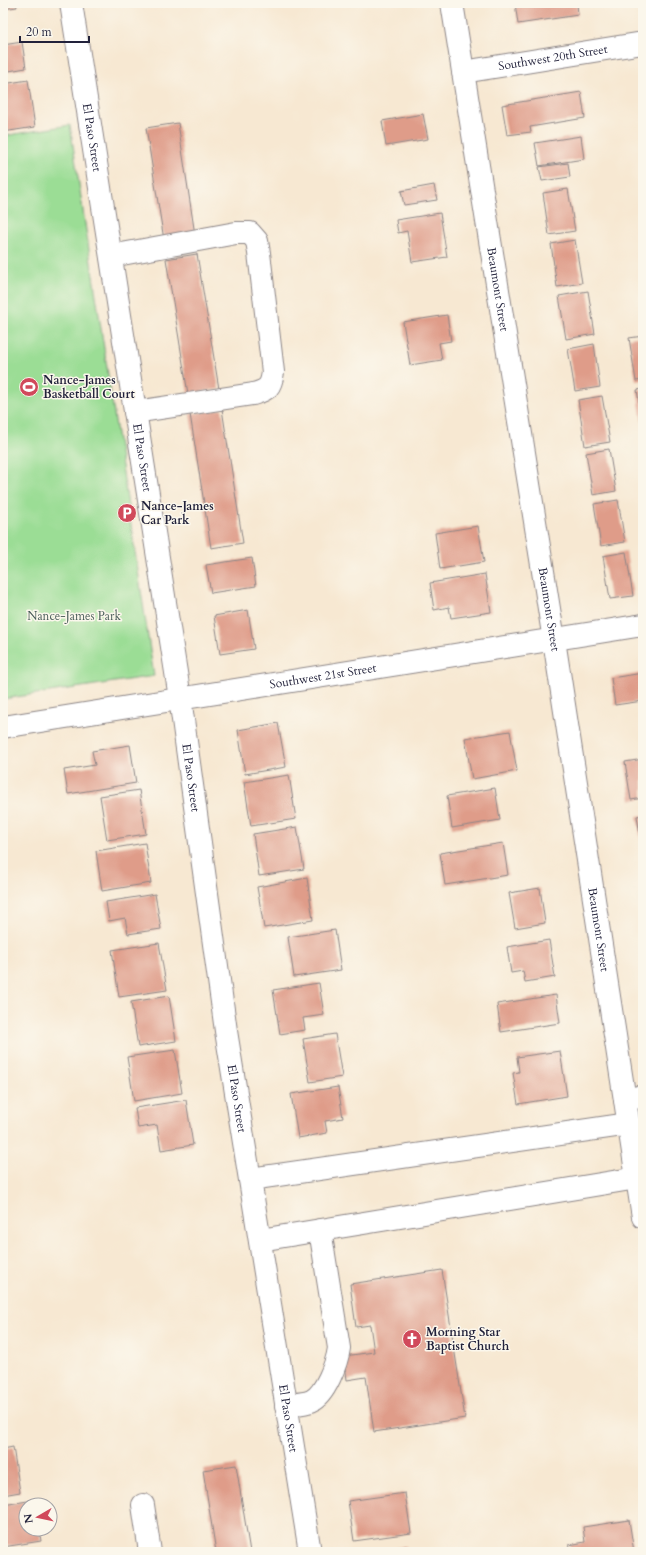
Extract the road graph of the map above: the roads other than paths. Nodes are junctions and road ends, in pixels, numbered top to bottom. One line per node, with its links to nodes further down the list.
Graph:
1 (71, 3): 5 (street, El Paso Street)
2 (452, 3): 4 (street, Beaumont Street)
3 (643, 43): 4 (street, Southwest 20th Street)
4 (463, 72): 8 (street, Beaumont Street)
5 (111, 256): 6 (street, El Paso Street); 6 (street)
6 (135, 412): 9 (street, El Paso Street)
7 (643, 625): 8 (street, Southwest 21st Street)
8 (554, 640): 9 (street, Southwest 21st Street); 11 (street, Beaumont Street)
9 (180, 698): 10 (street, Southwest 21st Street); 14 (street, El Paso Street)
10 (3, 727)
11 (634, 1098): 12 (street, Beaumont Street)
12 (629, 1124): 13 (street, Beaumont Street); 14 (street)
13 (637, 1178): 15 (street, Beaumont Street); 16 (street)
14 (250, 1179): 17 (street, El Paso Street)
15 (643, 1217)
16 (320, 1230): 17 (street); 18 (street)
17 (260, 1240): 18 (street, El Paso Street)
18 (286, 1405): 21 (street, El Paso Street)
19 (143, 1505): 20 (street)
20 (150, 1552)
21 (310, 1552)

